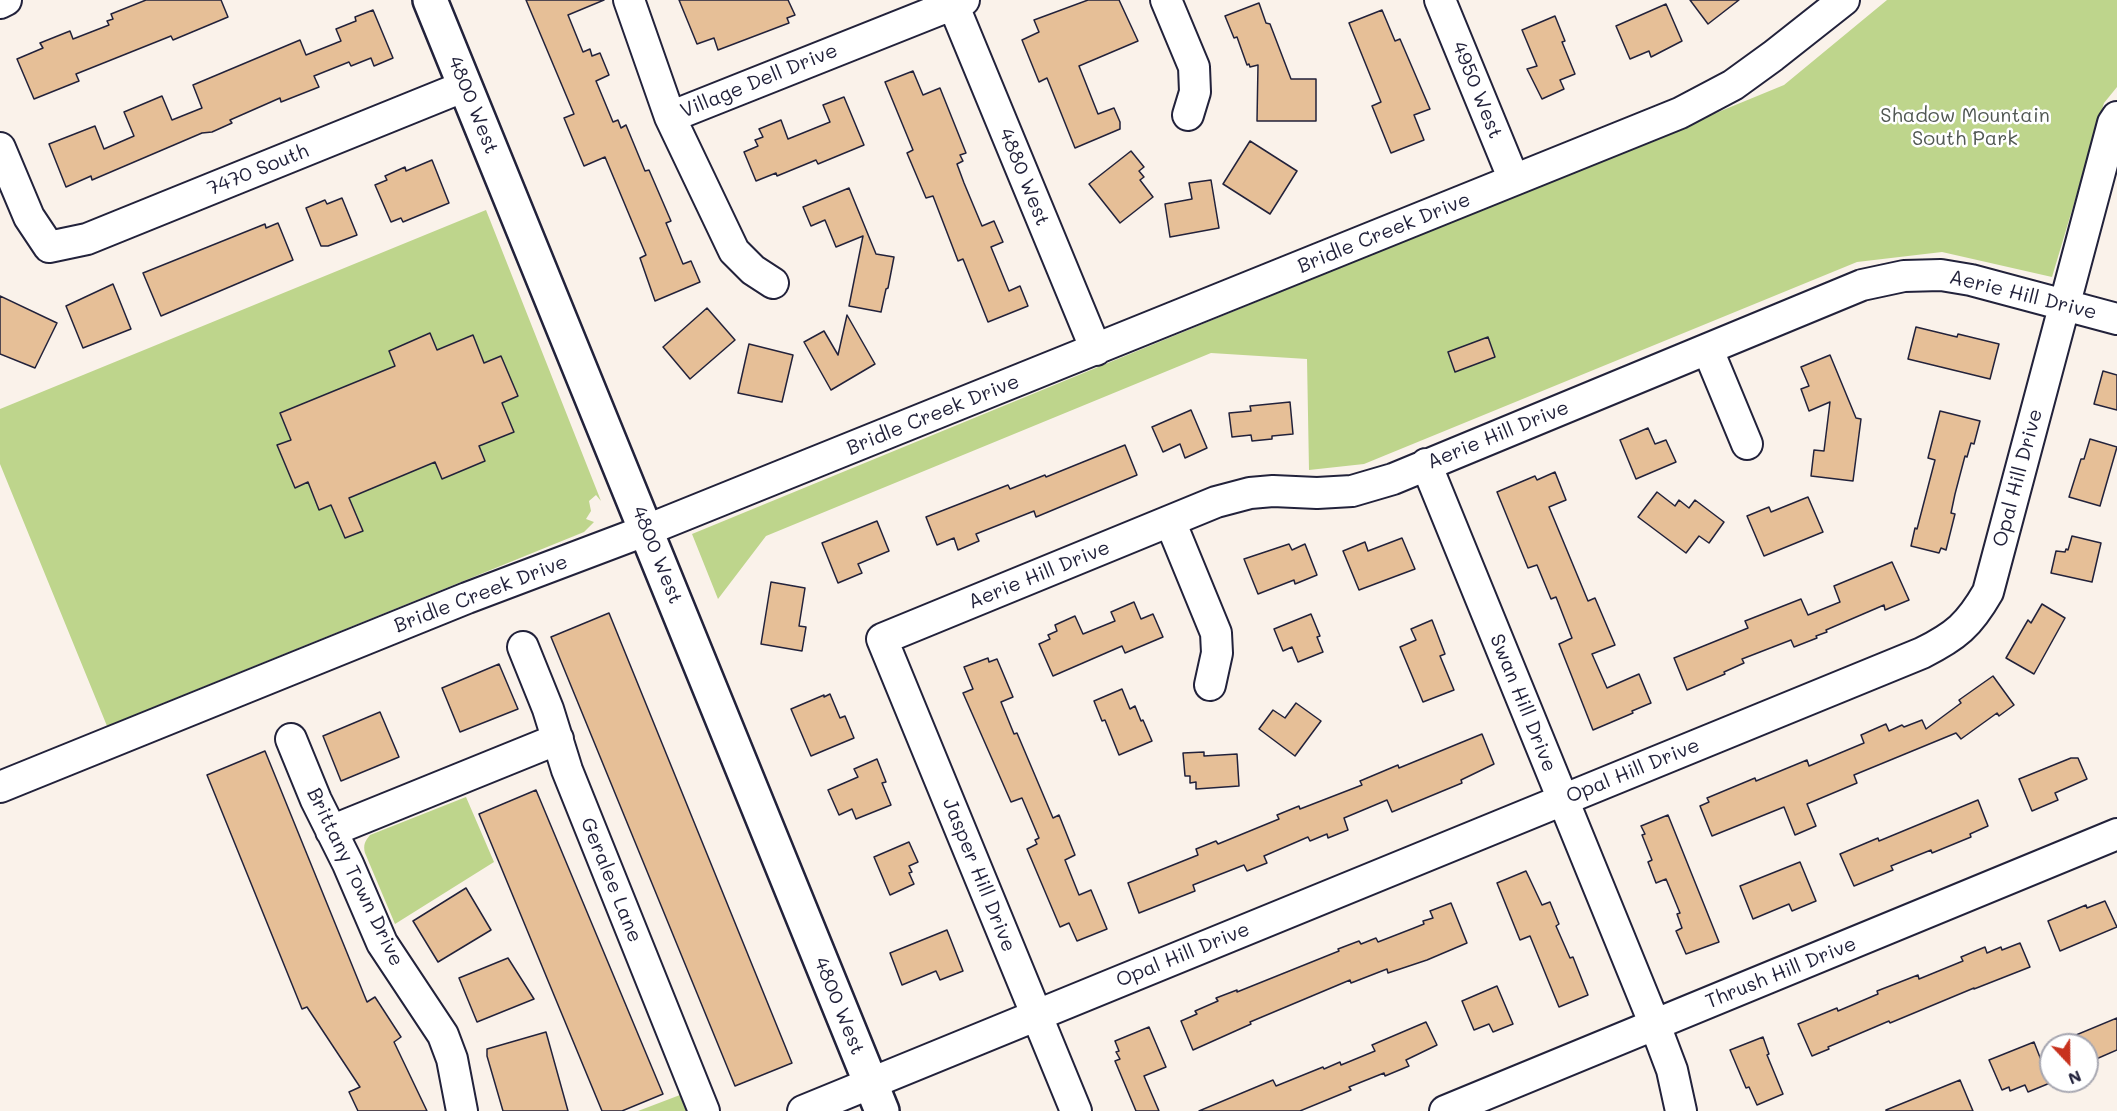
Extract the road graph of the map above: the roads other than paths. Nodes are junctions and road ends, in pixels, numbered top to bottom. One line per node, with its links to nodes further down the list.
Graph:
1 (6, 0): 8 (street)
2 (430, 0): 9 (main road, 4800 West)
3 (629, 0): 11 (street, Village Dell Drive)
4 (1166, 0): 10 (street)
5 (1440, 0): 14 (street, 4950 West)
6 (1844, 0): 14 (street, Bridle Creek Drive)
7 (958, 2): 11 (street, Village Dell Drive); 18 (street, 4880 West)
8 (0, 3)
9 (465, 86): 13 (street, 7470 South); 23 (main road, 4800 West)
10 (1188, 115)
11 (670, 117): 15 (street)
12 (2117, 117): 16 (street, Opal Hill Drive)
13 (0, 148)
14 (1514, 180): 18 (street, Bridle Creek Drive)
15 (773, 283)
16 (2063, 305): 17 (street, Aerie Hill Drive); 19 (street, Aerie Hill Drive); 30 (street, Opal Hill Drive)
17 (2117, 319)
18 (1096, 350): 23 (street, Bridle Creek Drive)
19 (1708, 350): 20 (street); 21 (street, Aerie Hill Drive)
20 (1747, 444)
21 (1426, 464): 22 (street, Aerie Hill Drive); 30 (street, Swan Hill Drive)
22 (1170, 521): 24 (street, Aerie Hill Drive); 26 (street)
23 (647, 530): 29 (street, Bridle Creek Drive); 35 (main road, 4800 West)
24 (882, 639): 33 (street, Jasper Hill Drive)
25 (523, 647): 28 (street, Geralee Lane)
26 (1210, 685)
27 (291, 739): 31 (street, Brittany Town Drive)
28 (558, 739): 31 (street); 37 (street, Geralee Lane)
29 (0, 787)
30 (1563, 800): 33 (street, Opal Hill Drive); 34 (street, Swan Hill Drive)
31 (331, 831): 36 (street, Brittany Town Drive)
32 (2117, 834): 34 (street, Thrush Hill Drive)
33 (1037, 1014): 35 (street, Opal Hill Drive); 39 (street, Jasper Hill Drive)
34 (1655, 1024): 40 (street, Thrush Hill Drive); 41 (street, Swan Hill Drive)
35 (876, 1097): 38 (street, Opal Hill Drive)
36 (462, 1111)
37 (704, 1111)
38 (803, 1111)
39 (1076, 1111)
40 (1445, 1111)
41 (1681, 1111)

